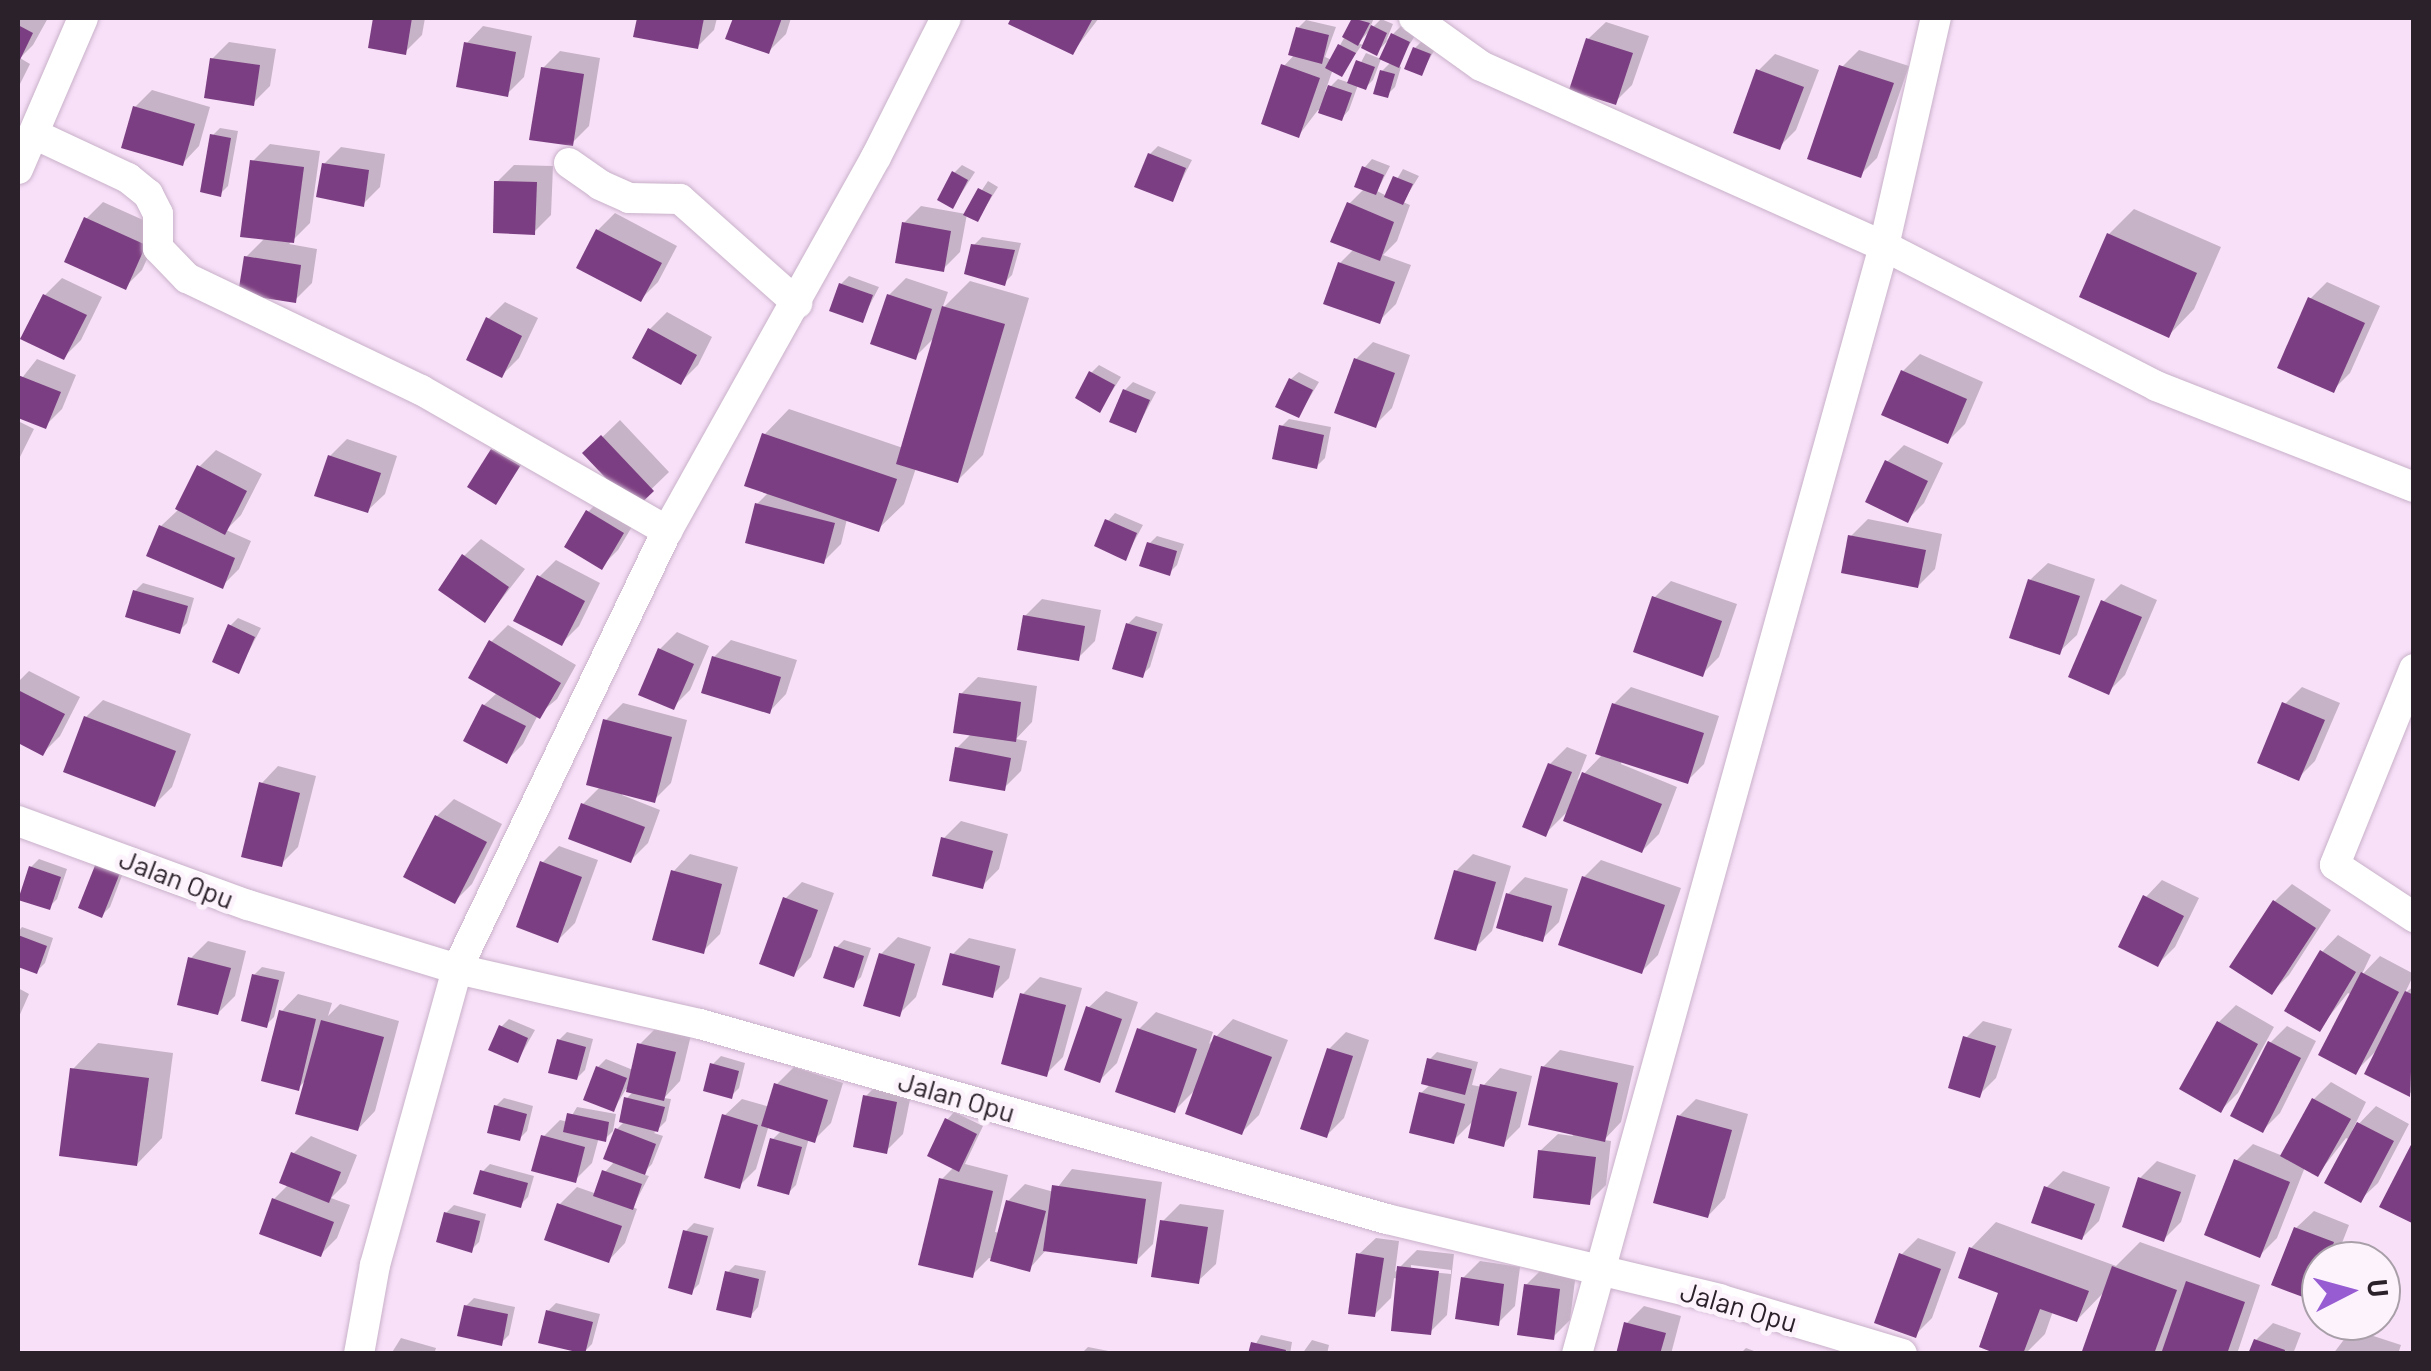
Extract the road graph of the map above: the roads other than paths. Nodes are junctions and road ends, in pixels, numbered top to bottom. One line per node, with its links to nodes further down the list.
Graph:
1 (83, 18): 5 (street)
2 (946, 18): 9 (street)
3 (1414, 18): 8 (street)
4 (1936, 18): 8 (street)
5 (34, 134): 7 (street); 11 (street)
6 (569, 162): 9 (street)
7 (18, 169)
8 (1884, 246): 10 (street); 16 (street)
9 (797, 303): 11 (street)
10 (2414, 487)
11 (667, 531): 15 (street)
12 (2414, 668): 14 (street)
13 (18, 821): 15 (street, Jalan Opu)
14 (2414, 917)
15 (457, 969): 16 (street, Jalan Opu); 17 (street)
16 (1600, 1269): 18 (street); 19 (street, Jalan Opu)
17 (359, 1354)
18 (1577, 1354)
19 (1902, 1354)

